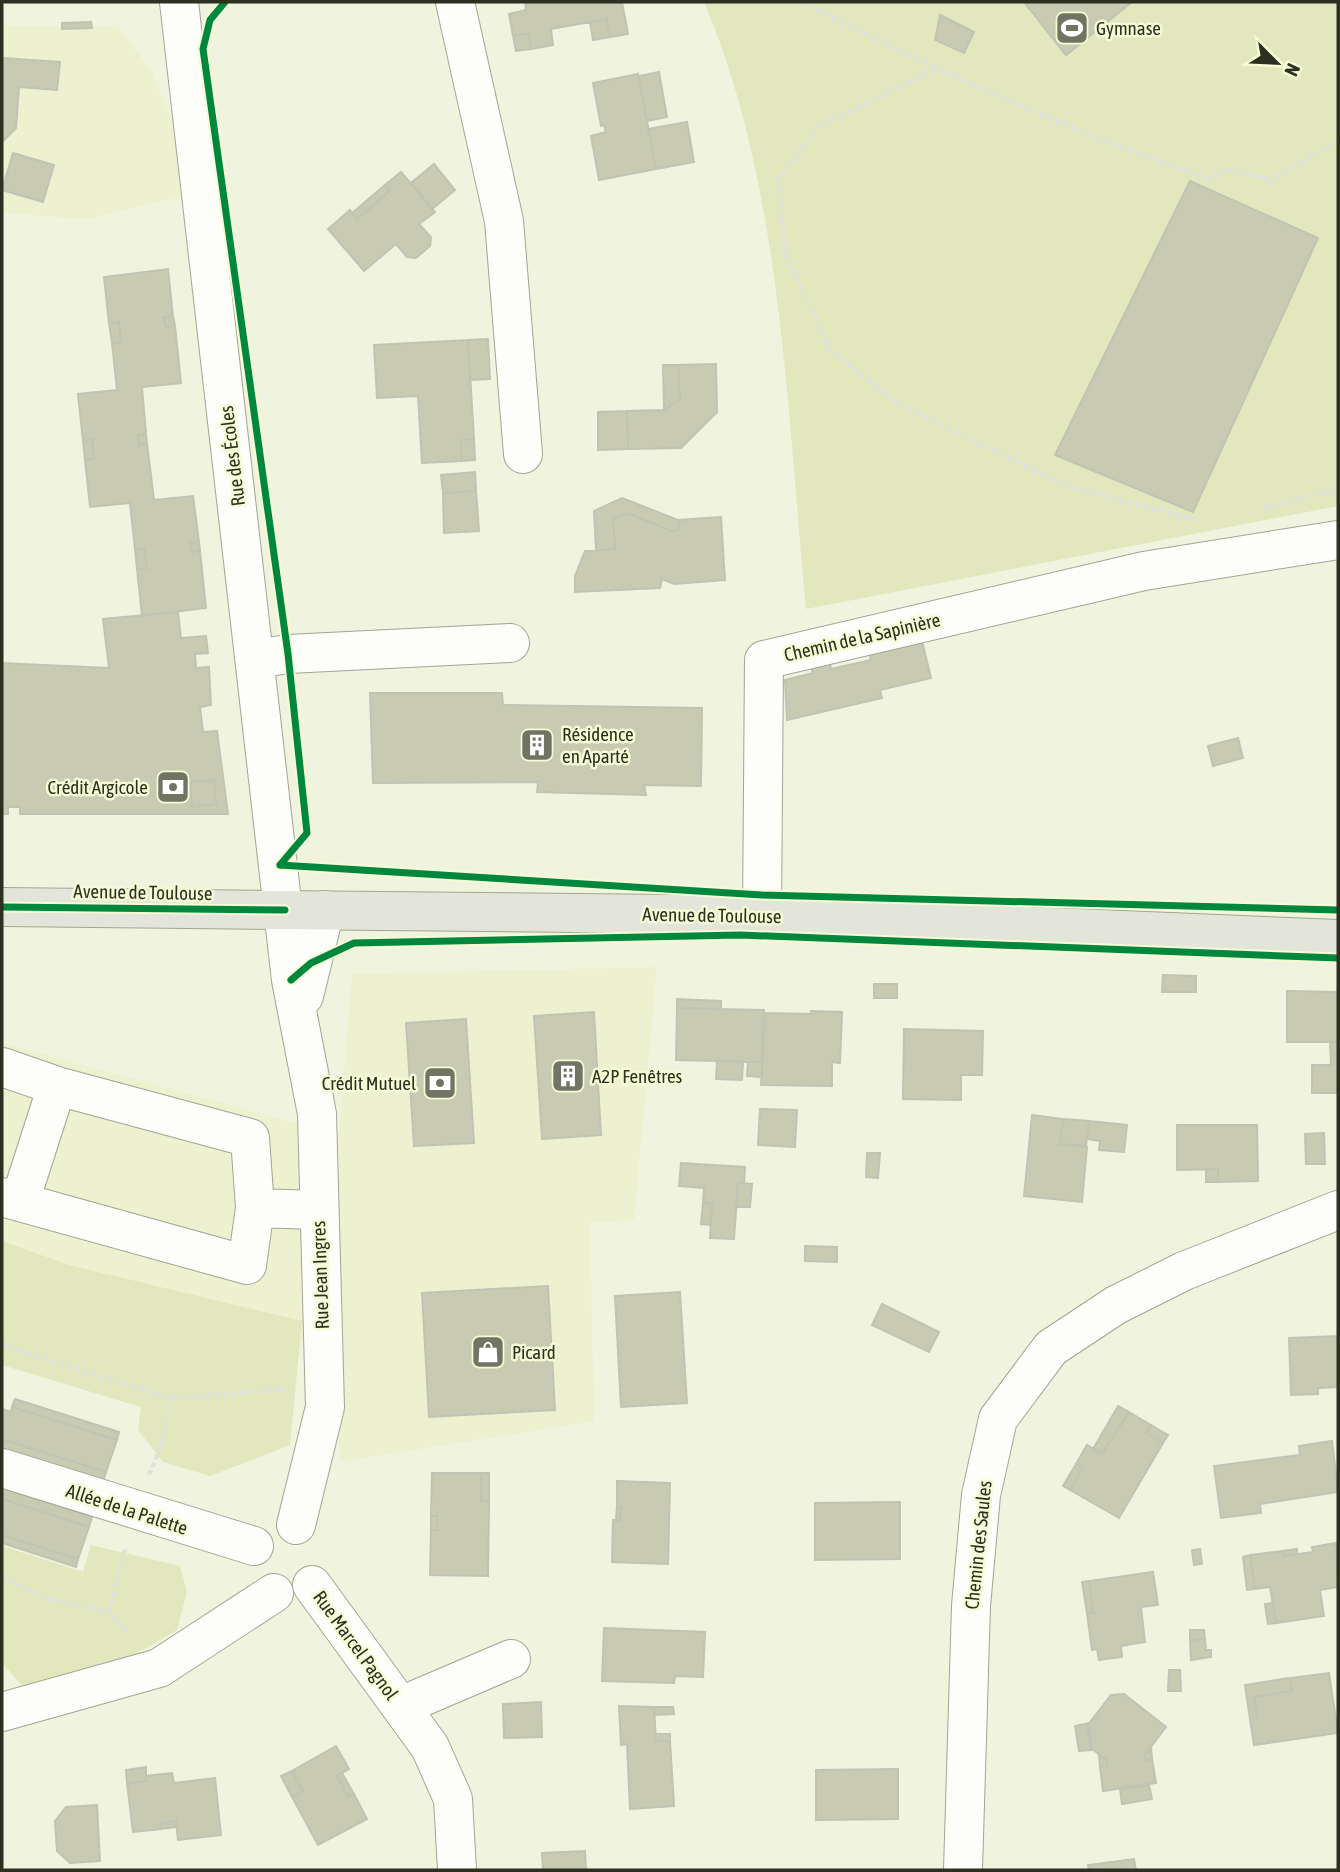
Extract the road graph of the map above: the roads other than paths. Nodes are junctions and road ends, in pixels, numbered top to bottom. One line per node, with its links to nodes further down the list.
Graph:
1 (179, 2): 6 (street, Rue des Écoles)
2 (455, 2): 3 (street)
3 (523, 454)
4 (1338, 540): 10 (street, Chemin de la Sapinière)
5 (510, 643): 6 (street)
6 (256, 659): 8 (street, Rue des Écoles)
7 (2, 906): 8 (main road, Avenue de Toulouse)
8 (285, 909): 9 (main road, Avenue de Toulouse); 12 (street, Rue Jean Ingres)
9 (326, 910): 10 (main road, Avenue de Toulouse); 12 (street)
10 (762, 915): 11 (main road, Avenue de Toulouse)
11 (1338, 939)
12 (300, 1023): 17 (street, Rue Jean Ingres)
13 (2, 1067): 14 (street)
14 (57, 1086): 15 (street); 16 (street)
15 (11, 1199): 16 (street)
16 (255, 1208): 17 (street)
17 (318, 1210): 20 (street, Rue Jean Ingres)
18 (1338, 1210): 28 (street, Chemin des Saules)
19 (2, 1468): 21 (street, Allée de la Palette)
20 (296, 1525): 21 (street); 22 (street)
21 (254, 1546): 23 (street)
22 (312, 1585): 23 (street); 25 (street, Rue Marcel Pagnol)
23 (274, 1593): 26 (street)
24 (511, 1659): 25 (street, Rue Marcel Pagnol)
25 (401, 1706): 27 (street, Rue Marcel Pagnol)
26 (2, 1712)
27 (457, 1870)
28 (963, 1870)

